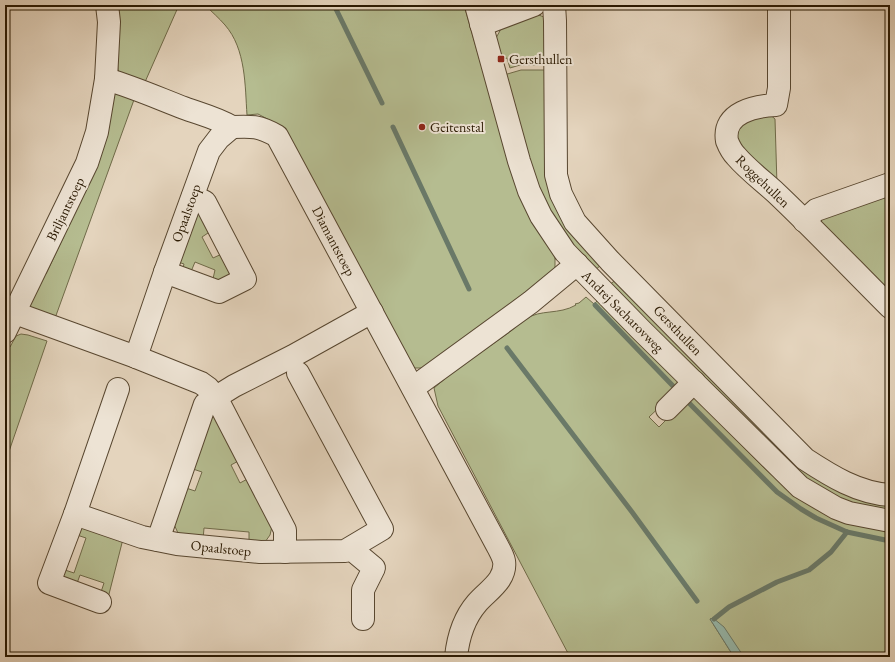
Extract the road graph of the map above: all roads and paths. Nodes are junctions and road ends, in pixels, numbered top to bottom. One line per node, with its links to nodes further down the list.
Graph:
1 (107, 5): 6 (street, Briljantstoep)
2 (534, 5): 5 (street)
3 (554, 5): 23 (street, Gersthullen)
4 (779, 5): 10 (street, Roggehullen)
5 (479, 14): 11 (street, Andrej Sacharovweg)
6 (106, 79): 7 (street); 15 (street, Briljantstoep)
7 (232, 128): 9 (street, Opaalstoep); 14 (street, Diamantstoep)
8 (890, 184): 10 (street)
9 (193, 196): 12 (street, Opaalstoep); 12 (street)
10 (804, 221): 13 (street, Roggehullen)
11 (576, 264): 18 (street, Andrej Sacharovweg); 19 (street)
12 (165, 272): 16 (street, Opaalstoep)
13 (890, 307)
14 (372, 312): 19 (street, Diamantstoep); 21 (street)
15 (10, 323): 16 (street)
16 (136, 357): 21 (street)
17 (298, 373): 27 (street, Opaalstoep)
18 (694, 382): 22 (street); 25 (street, Andrej Sacharovweg)
19 (413, 388): 31 (street, Diamantstoep)
20 (118, 390): 24 (street)
21 (216, 397): 26 (street); 28 (street)
22 (666, 409)
23 (890, 495)
24 (75, 514): 26 (street, Opaalstoep); 29 (street)
25 (890, 521)
26 (158, 540): 28 (street, Opaalstoep)
27 (353, 547): 28 (street, Opaalstoep); 30 (street)
28 (285, 552)
29 (100, 602)
30 (363, 619)
31 (456, 657)

